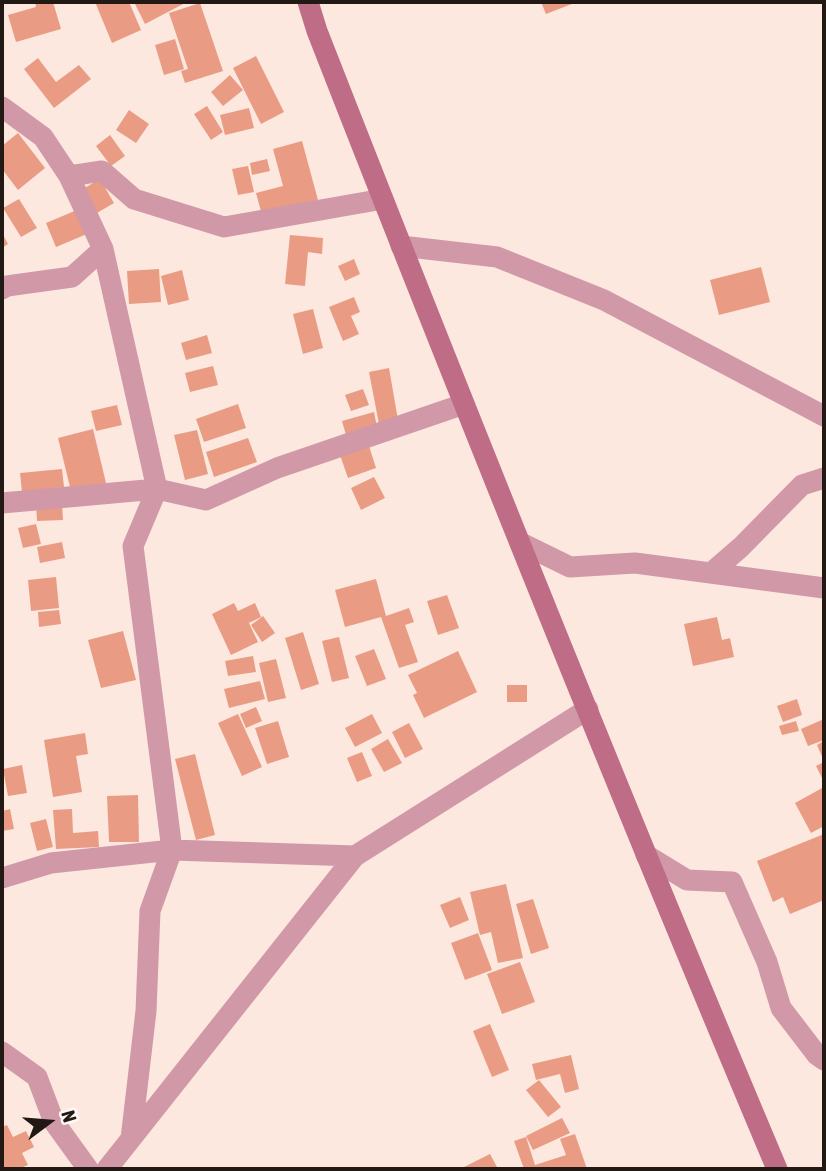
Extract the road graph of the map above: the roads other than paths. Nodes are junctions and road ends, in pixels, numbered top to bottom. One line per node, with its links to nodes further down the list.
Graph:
1 (308, 2): 4 (main road)
2 (2, 107): 3 (street)
3 (69, 176): 4 (street); 6 (street)
4 (383, 199): 5 (main road)
5 (401, 246): 8 (main road); 9 (street)
6 (103, 249): 7 (street); 11 (street)
7 (2, 289)
8 (464, 404): 11 (street); 13 (main road)
9 (824, 416)
10 (824, 478): 14 (street)
11 (156, 489): 12 (street); 17 (street)
12 (2, 503)
13 (521, 543): 14 (street); 16 (main road)
14 (711, 573): 15 (street)
15 (824, 588)
16 (588, 709): 18 (main road); 19 (street)
17 (172, 850): 19 (street); 20 (street); 23 (street)
18 (646, 855): 22 (street); 26 (main road)
19 (355, 856): 23 (street)
20 (2, 878)
21 (2, 1052): 24 (street)
22 (824, 1060)
23 (131, 1139): 25 (street)
24 (88, 1169)
25 (107, 1169)
26 (777, 1169)

